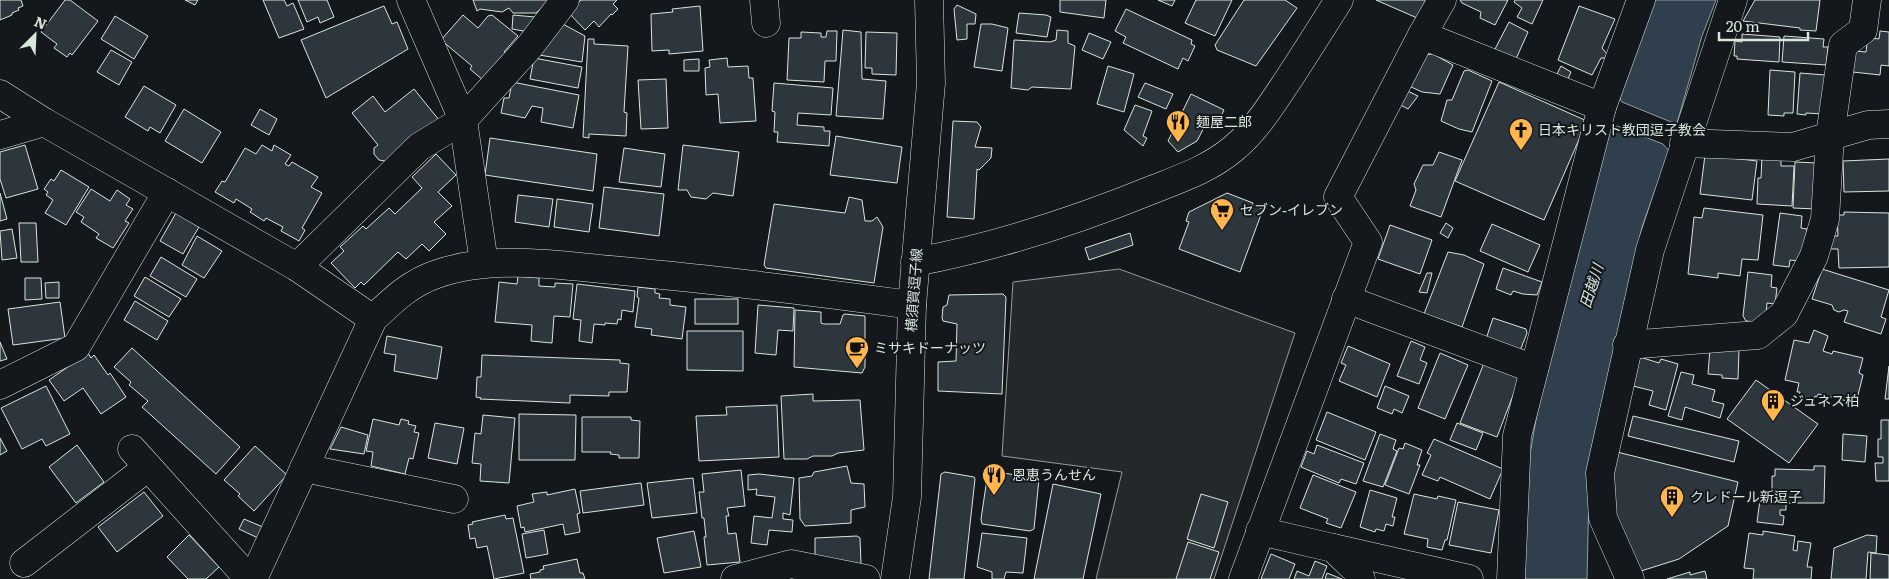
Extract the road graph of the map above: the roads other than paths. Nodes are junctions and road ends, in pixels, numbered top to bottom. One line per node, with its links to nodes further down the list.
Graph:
1 (411, 0): 12 (street)
2 (565, 0): 12 (street)
3 (929, 0): 19 (street, 横須賀逗子線)
4 (1442, 0): 9 (street)
5 (1641, 0): 11 (street)
6 (1733, 0): 17 (street)
7 (1867, 0): 16 (street)
8 (1333, 2): 19 (street)
9 (1422, 35): 11 (street); 22 (street)
10 (0, 94): 13 (street)
11 (1602, 107): 26 (street)
12 (463, 120): 20 (street); 21 (street)
13 (44, 122): 15 (street); 18 (street)
14 (1889, 124): 16 (street)
15 (0, 136)
16 (1830, 136): 17 (street); 25 (street)
17 (1684, 143): 25 (street)
18 (166, 192): 21 (street); 27 (street)
19 (915, 262): 23 (street, 横須賀逗子線)
20 (484, 263): 23 (street); 24 (street)
21 (297, 267): 24 (street)
22 (1346, 299): 26 (street); 30 (street)
23 (912, 305): 36 (street, 横須賀逗子線)
24 (372, 319): 28 (street)
25 (1627, 346): 41 (street)
26 (1534, 369): 40 (street)
27 (0, 385)
28 (304, 468): 29 (street); 33 (street)
29 (454, 499)
30 (1260, 531): 31 (street); 37 (street)
31 (1333, 548): 38 (street); 39 (street)
32 (24, 563): 33 (street)
33 (251, 579)
34 (735, 579): 35 (street)
35 (866, 579)
36 (895, 579)
37 (1243, 579)
38 (1362, 579)
39 (1469, 579)
40 (1511, 579)
41 (1630, 579)

